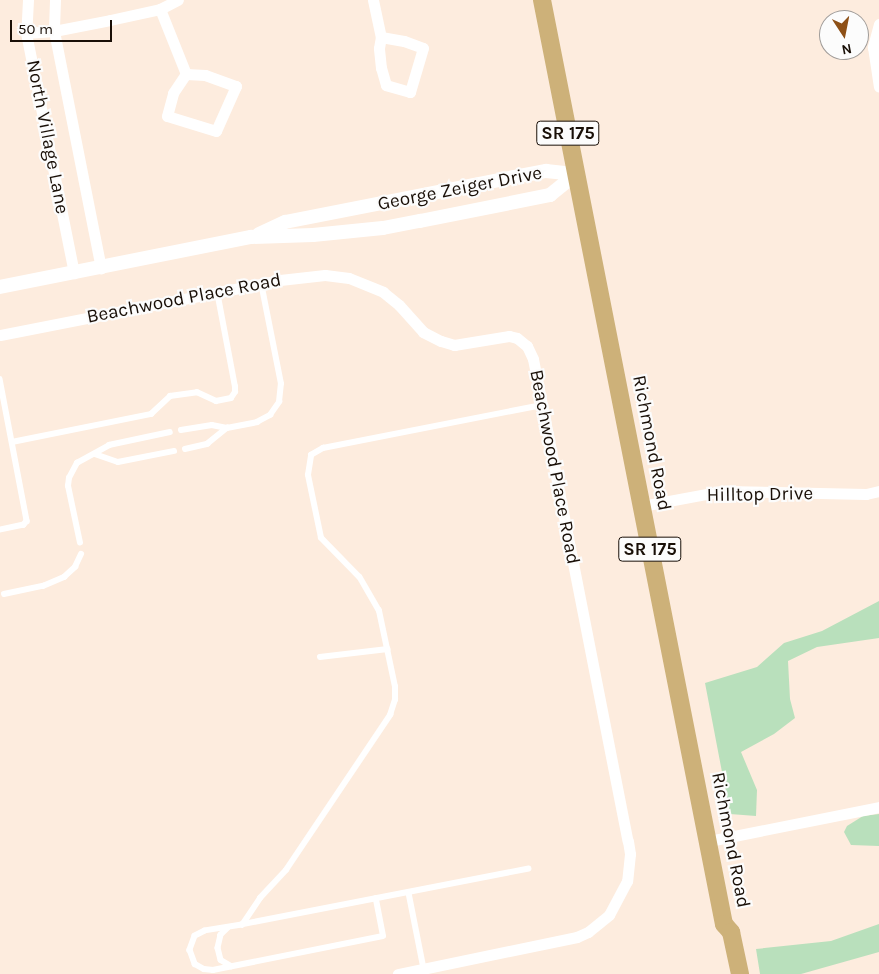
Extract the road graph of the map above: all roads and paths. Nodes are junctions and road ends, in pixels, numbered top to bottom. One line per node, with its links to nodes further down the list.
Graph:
1 (28, 0): 9 (street, North Village Lane)
2 (55, 0): 8 (street, North Village Lane)
3 (178, 0): 6 (street)
4 (373, 0): 10 (street)
5 (542, 0): 13 (main road, Richmond Road / SR 175)
6 (160, 9): 8 (street); 11 (street)
7 (879, 24): 12 (street)
8 (54, 31): 9 (street); 15 (street, North Village Lane)
9 (26, 33): 16 (street, North Village Lane)
10 (381, 37): 10 (street)
11 (186, 74): 11 (street)
12 (879, 87)
13 (576, 174): 14 (street, George Zeiger Drive); 14 (street, George Zeiger Drive); 31 (main road, Richmond Road / SR 175)
14 (251, 237): 15 (street, George Zeiger Drive)
15 (101, 268): 16 (street, George Zeiger Drive)
16 (74, 273): 18 (street, George Zeiger Drive)
17 (261, 283): 19 (street, Beachwood Place Road); 22 (street, Beachwood Place Road); 23 (lane)
18 (0, 287)
19 (216, 292): 20 (street, Beachwood Place Road); 26 (lane)
20 (0, 334)
21 (0, 379): 26 (lane)
22 (542, 405): 36 (lane); 47 (street, Beachwood Place Road)
23 (227, 428): 24 (lane); 27 (lane)
24 (181, 430)
25 (170, 432): 29 (lane)
26 (12, 442): 32 (lane)
27 (185, 448)
28 (174, 451): 29 (lane)
29 (95, 454): 33 (lane)
30 (879, 491): 31 (street, Hilltop Drive)
31 (642, 506): 39 (main road, Richmond Road / SR 175)
32 (0, 530)
33 (80, 543)
34 (81, 554): 35 (lane)
35 (4, 594)
36 (388, 648): 37 (lane); 44 (lane)
37 (320, 657)
38 (879, 808): 39 (street)
39 (709, 841): 43 (main road, Richmond Road / SR 175)
40 (529, 869): 41 (lane)
41 (409, 893): 42 (lane); 47 (lane)
42 (376, 899): 44 (lane); 46 (lane)
43 (724, 924): 49 (main road, Richmond Road / SR 175); 50 (main road, Richmond Road / SR 175)
44 (242, 925): 45 (lane)
45 (228, 927): 46 (lane); 46 (lane)
46 (233, 966)
47 (424, 969): 48 (street, Beachwood Place Road)
48 (398, 974)
49 (728, 974)
50 (740, 974)

